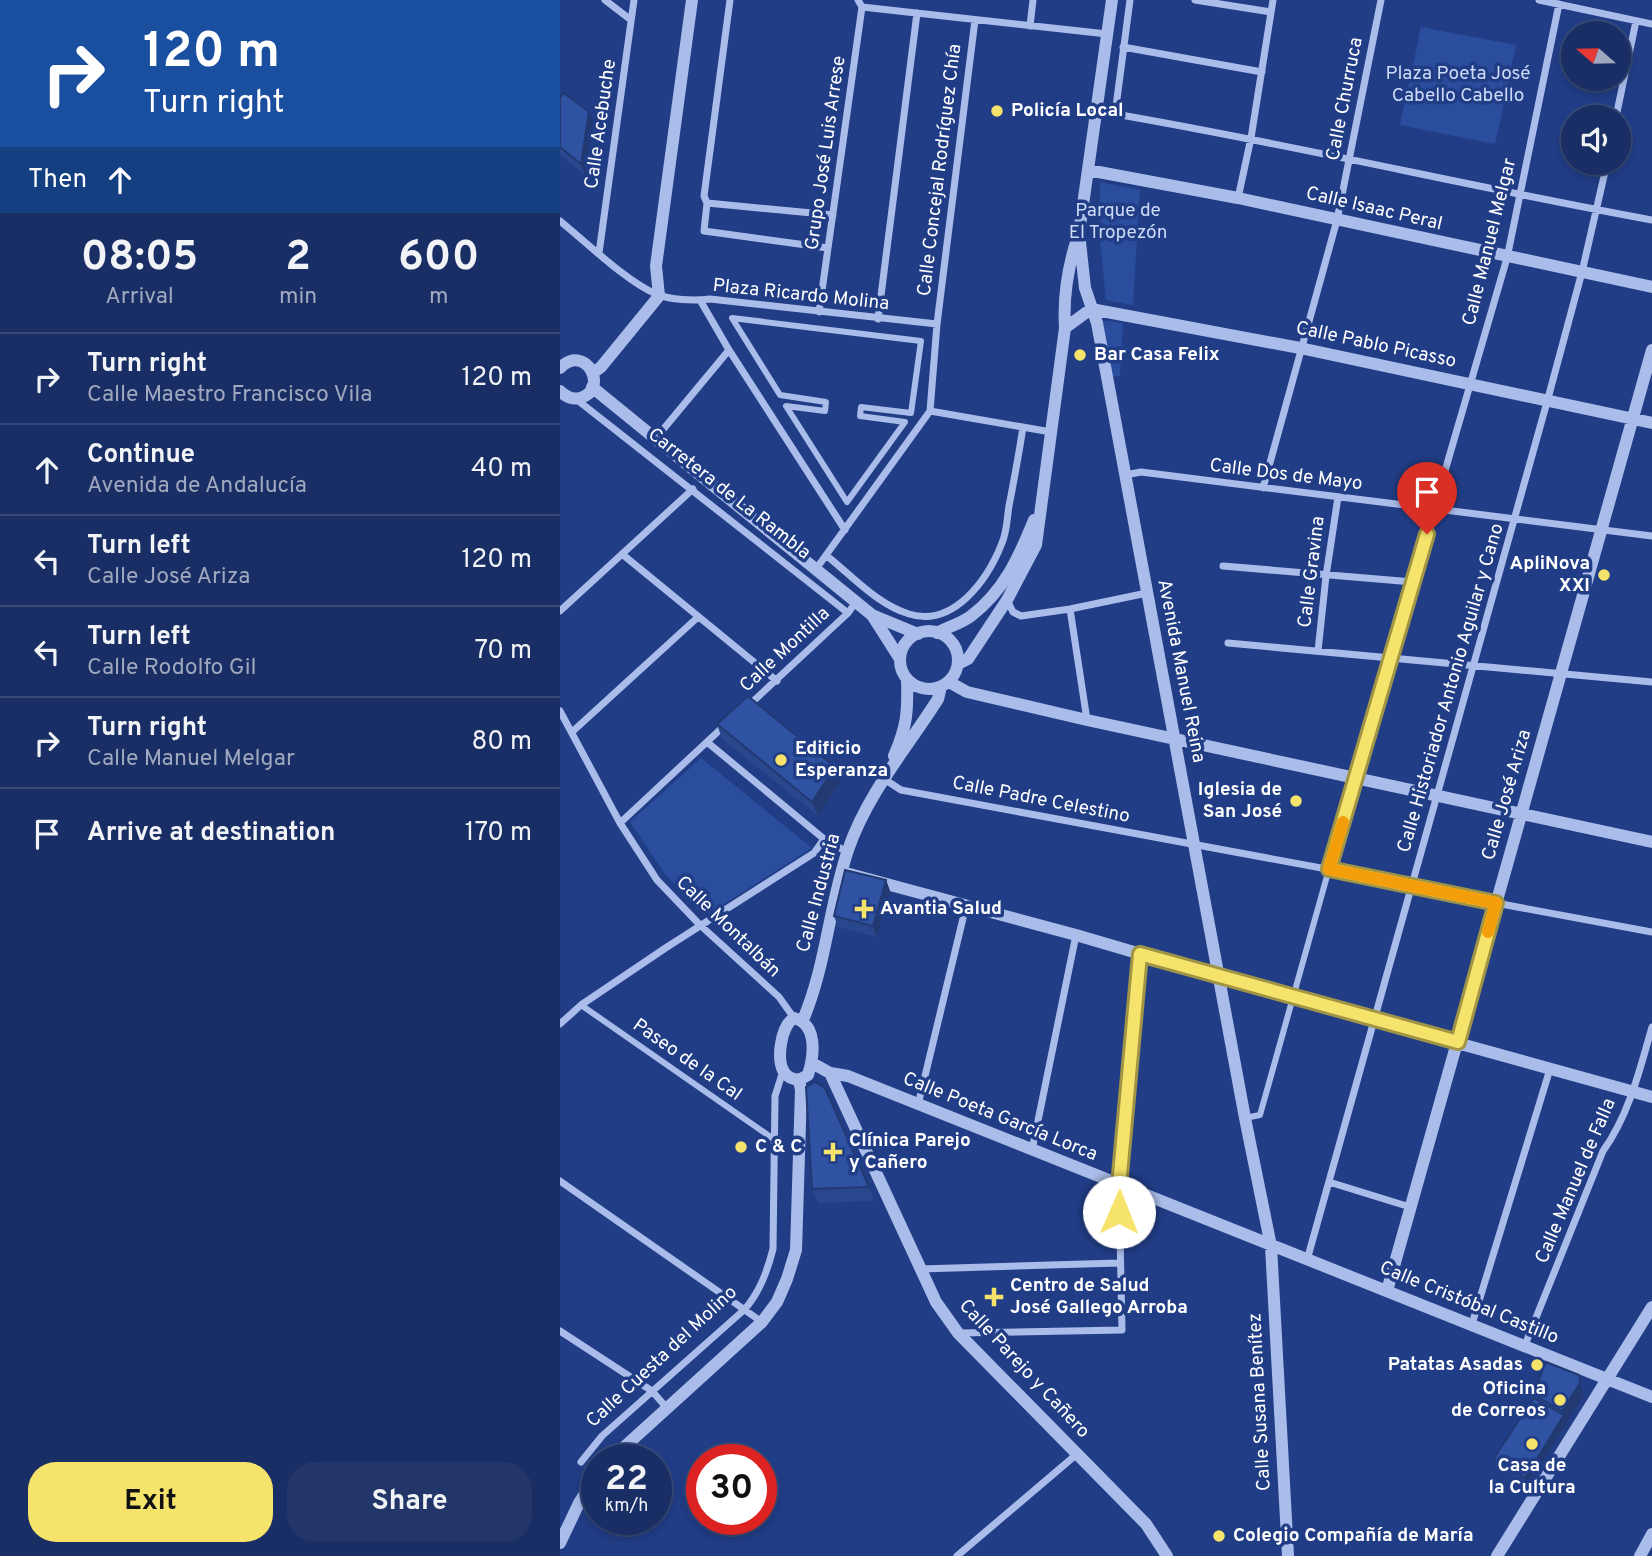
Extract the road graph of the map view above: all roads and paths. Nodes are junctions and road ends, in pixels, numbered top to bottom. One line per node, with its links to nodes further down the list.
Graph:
1 (606, 0): 16 (street)
2 (634, 0): 16 (street, Calle Acebuche)
3 (692, 0): 43 (street)
4 (730, 0): 31 (street)
5 (1033, 0): 20 (street)
6 (1112, 0): 21 (street)
7 (1130, 0): 22 (street)
8 (1195, 0): 14 (street)
9 (1273, 0): 14 (street)
10 (1381, 0): 26 (street, Calle Churruca)
11 (1539, 0): 13 (street)
12 (860, 3): 15 (street); 33 (street, Grupo José Luis Arrese)
13 (1559, 4): 18 (street); 29 (street, Calle Manuel Melgar)
14 (1271, 12): 23 (street)
15 (917, 13): 17 (street); 48 (street)
16 (631, 20): 39 (street, Calle Acebuche)
17 (975, 20): 20 (street); 49 (street, Calle Concejal Rodríguez Chía)
18 (1636, 21): 19 (street); 24 (street)
19 (1652, 24)
20 (1030, 26): 21 (street)
21 (1107, 34): 27 (street)
22 (1123, 47): 23 (street); 25 (street)
23 (1262, 72): 25 (street)
24 (1618, 105)
25 (1251, 138): 26 (street); 30 (street)
26 (1349, 159): 29 (street); 34 (street, Calle Churruca)
27 (1088, 170): 30 (street, Calle Isaac Peral); 37 (street)
28 (1604, 175): 32 (street, Calle Historiador Antonio Aguilar y Cano)
29 (1520, 195): 32 (street); 40 (street, Calle Manuel Melgar)
30 (1238, 198): 34 (street, Calle Isaac Peral)
31 (707, 202): 33 (street); 38 (street)
32 (1597, 210): 35 (street); 41 (street, Calle Historiador Antonio Aguilar y Cano)
33 (833, 215): 38 (street, Grupo José Luis Arrese)
34 (1337, 220): 40 (street, Calle Isaac Peral); 51 (street, Calle Churruca)
35 (1652, 220)
36 (560, 221): 39 (street)
37 (1079, 233): 45 (street, Avenida Manuel Reina); 50 (street)
38 (828, 248): 46 (street, Grupo José Luis Arrese)
39 (599, 253): 43 (street)
40 (1507, 258): 41 (street, Calle Isaac Peral); 58 (street, Calle Manuel Melgar)
41 (1583, 272): 42 (street, Calle Isaac Peral); 62 (street, Calle Historiador Antonio Aguilar y Cano)
42 (1652, 288)
43 (659, 296): 44 (street); 57 (street)
44 (700, 300): 46 (street, Plaza Ricardo Molina); 53 (street, Plaza Ricardo Molina)
45 (1091, 309): 50 (street); 51 (street, Calle Pablo Picasso); 69 (street, Avenida Manuel Reina)
46 (819, 312): 48 (street, Plaza Ricardo Molina)
47 (732, 318): 47 (street, Plaza Ricardo Molina)
48 (878, 318): 49 (street, Plaza Ricardo Molina)
49 (937, 324): 63 (street)
50 (1065, 328): 67 (street)
51 (1300, 348): 58 (street, Calle Pablo Picasso); 70 (street, Calle Churruca)
52 (560, 350): 55 (street)
53 (729, 350): 68 (street); 76 (street, Plaza Ricardo Molina)
54 (1652, 350): 64 (street, Calle José Ariza)
55 (573, 360): 56 (street); 57 (street)
56 (560, 368)
57 (593, 373): 59 (street)
58 (1470, 384): 62 (street, Calle Pablo Picasso); 74 (street, Calle Manuel Melgar)
59 (592, 387): 61 (street); 68 (street, Carretera de La Rambla)
60 (561, 394): 61 (street)
61 (576, 399): 71 (street, Carretera de La Rambla)
62 (1547, 402): 64 (street, Calle Pablo Picasso); 75 (street, Calle Historiador Antonio Aguilar y Cano)
63 (930, 411): 66 (street); 76 (street)
64 (1633, 419): 65 (street, Calle Pablo Picasso); 77 (street, Calle José Ariza)
65 (1652, 423)
66 (1023, 427): 67 (street); 80 (street)
67 (1051, 432): 73 (street)
68 (656, 438): 82 (street, Carretera de La Rambla)
69 (1125, 475): 70 (street, Calle Dos de Mayo); 85 (street, Avenida Manuel Reina)
70 (1263, 488): 72 (street, Calle Dos de Mayo)
71 (693, 489): 79 (street); 87 (street, Carretera de La Rambla)
72 (1338, 497): 74 (street, Calle Dos de Mayo); 83 (street, Calle Gravina)
73 (1040, 507): 86 (street); 92 (street)
74 (1434, 510): 75 (street, Calle Dos de Mayo); 84 (street, Calle Manuel Melgar)
75 (1514, 519): 77 (street, Calle Dos de Mayo); 99 (street, Calle Historiador Antonio Aguilar y Cano)
76 (845, 530): 80 (street)
77 (1602, 530): 78 (street, Calle Dos de Mayo); 100 (street, Calle José Ariza)
78 (1652, 536)
79 (622, 554): 89 (street); 91 (street)
80 (827, 556): 82 (street)
81 (1223, 566): 83 (street)
82 (816, 569): 87 (street, Carretera de La Rambla)
83 (1326, 576): 84 (street); 95 (street, Calle Gravina)
84 (1413, 582): 96 (street, Calle Manuel Melgar)
85 (1147, 593): 88 (street); 110 (street, Avenida Manuel Reina)
86 (1007, 600): 88 (street); 98 (street)
87 (852, 608): 90 (street, Carretera de La Rambla); 102 (street, Calle Montilla)
88 (1070, 609): 107 (street)
89 (560, 611)
90 (872, 615): 93 (street, Carretera de La Rambla); 97 (street, Carretera de La Rambla)
91 (698, 617): 102 (street); 109 (street)
92 (937, 633): 93 (street); 98 (street)
93 (918, 634): 97 (street)
94 (1228, 643): 95 (street)
95 (1318, 651): 96 (street)
96 (1392, 657): 99 (street); 112 (street, Calle Manuel Melgar)
97 (900, 659): 101 (street)
98 (958, 664): 104 (street)
99 (1474, 664): 100 (street); 114 (street, Calle Historiador Antonio Aguilar y Cano)
100 (1562, 672): 103 (street); 115 (street, Calle José Ariza)
101 (907, 680): 104 (street); 113 (street, Calle Industria)
102 (777, 681): 106 (street, Calle Montilla)
103 (1652, 682)
104 (945, 684): 107 (street); 113 (street, Calle Industria)
105 (560, 711): 109 (street, Calle Montalbán)
106 (737, 716)
107 (1087, 720): 110 (street)
108 (727, 724): 111 (street)
109 (572, 732): 116 (street, Calle Montalbán)
110 (1175, 740): 112 (street); 119 (street, Avenida Manuel Reina)
111 (706, 742): 116 (street); 117 (street)
112 (1356, 778): 114 (street); 121 (street, Calle Manuel Melgar)
113 (884, 779): 119 (street, Calle Padre Celestino); 120 (street, Calle Industria)
114 (1438, 796): 115 (street); 123 (street, Calle Historiador Antonio Aguilar y Cano)
115 (1522, 814): 118 (street); 124 (street, Calle José Ariza)
116 (620, 823): 126 (street, Calle Montalbán)
117 (824, 839): 120 (street); 126 (street)
118 (1652, 842)
119 (1195, 845): 121 (street, Calle Padre Celestino); 130 (street, Avenida Manuel Reina)
120 (848, 852): 122 (street, Calle Industria)
121 (1329, 869): 123 (street, Calle Padre Celestino); 131 (street, Calle Manuel Melgar)
122 (842, 872): 125 (street); 133 (street, Calle Industria)
123 (1413, 885): 124 (street, Calle Padre Celestino); 134 (street, Calle Historiador Antonio Aguilar y Cano)
124 (1496, 903): 127 (street, Calle Padre Celestino); 137 (street, Calle José Ariza)
125 (966, 906): 128 (street); 145 (street)
126 (700, 925): 132 (street); 133 (street, Calle Montalbán)
127 (1652, 932)
128 (1076, 935): 129 (street); 148 (street)
129 (1140, 954): 130 (street); 151 (street)
130 (1219, 977): 131 (street); 146 (street, Avenida Manuel Reina)
131 (1294, 997): 134 (street); 146 (street, Calle Manuel Melgar)
132 (581, 1005): 135 (street); 147 (street, Paseo de la Cal)
133 (798, 1019): 138 (street); 140 (street, Calle Industria)
134 (1374, 1019): 137 (street); 150 (street, Calle Historiador Antonio Aguilar y Cano)
135 (560, 1024)
136 (1652, 1027): 143 (street, Calle Manuel de Falla)
137 (1458, 1042): 139 (street); 152 (street, Calle José Ariza)
138 (811, 1063): 141 (street, Calle Poeta García Lorca); 142 (street)
139 (1550, 1069): 143 (street); 161 (street)
140 (783, 1070): 142 (street); 147 (street, Calle Cuesta del Molino)
141 (830, 1073): 145 (street, Calle Poeta García Lorca); 156 (street, Calle Parejo y Cañero)
142 (799, 1080): 160 (street, Calle Cuesta del Molino)
143 (1632, 1091): 144 (street); 164 (street, Calle Manuel de Falla)
144 (1652, 1097)
145 (918, 1105): 148 (street, Calle Poeta García Lorca)
146 (1245, 1118): 153 (street, Avenida Manuel Reina)
147 (775, 1140): 159 (street, Calle Cuesta del Molino)
148 (1032, 1151): 151 (street, Calle Poeta García Lorca)
149 (560, 1181): 159 (street)
150 (1329, 1182): 152 (street); 154 (street, Calle Historiador Antonio Aguilar y Cano)
151 (1119, 1186): 153 (street, Calle Poeta García Lorca); 155 (street)
152 (1410, 1206): 157 (street, Calle José Ariza)
153 (1271, 1246): 154 (street, Calle Cristóbal Castillo); 177 (street, Calle Susana Benítez)
154 (1307, 1260): 157 (street, Calle Cristóbal Castillo)
155 (1119, 1263): 156 (street); 163 (street)
156 (920, 1269): 163 (street, Calle Parejo y Cañero)
157 (1387, 1291): 161 (street, Calle Cristóbal Castillo)
158 (1652, 1307): 165 (street)
159 (745, 1309): 160 (street); 166 (street, Calle Cuesta del Molino)
160 (762, 1322): 168 (street, Calle Cuesta del Molino)
161 (1472, 1324): 164 (street, Calle Cristóbal Castillo)
162 (560, 1331): 166 (street)
163 (958, 1333): 171 (street, Calle Parejo y Cañero)
164 (1525, 1345): 165 (street, Calle Cristóbal Castillo)
165 (1607, 1378): 167 (street, Calle Cristóbal Castillo); 178 (street)
166 (652, 1391): 168 (street); 169 (street, Calle Cuesta del Molino)
167 (1652, 1397)
168 (666, 1407): 170 (street, Calle Cuesta del Molino)
169 (596, 1444)
170 (627, 1444)
171 (1077, 1454): 175 (street); 176 (street, Calle Parejo y Cañero)
172 (581, 1500): 174 (street)
173 (1652, 1534): 179 (street)
174 (560, 1543)
175 (957, 1556)
176 (1167, 1556)
177 (1288, 1556)
178 (1497, 1556)
179 (1640, 1556)

